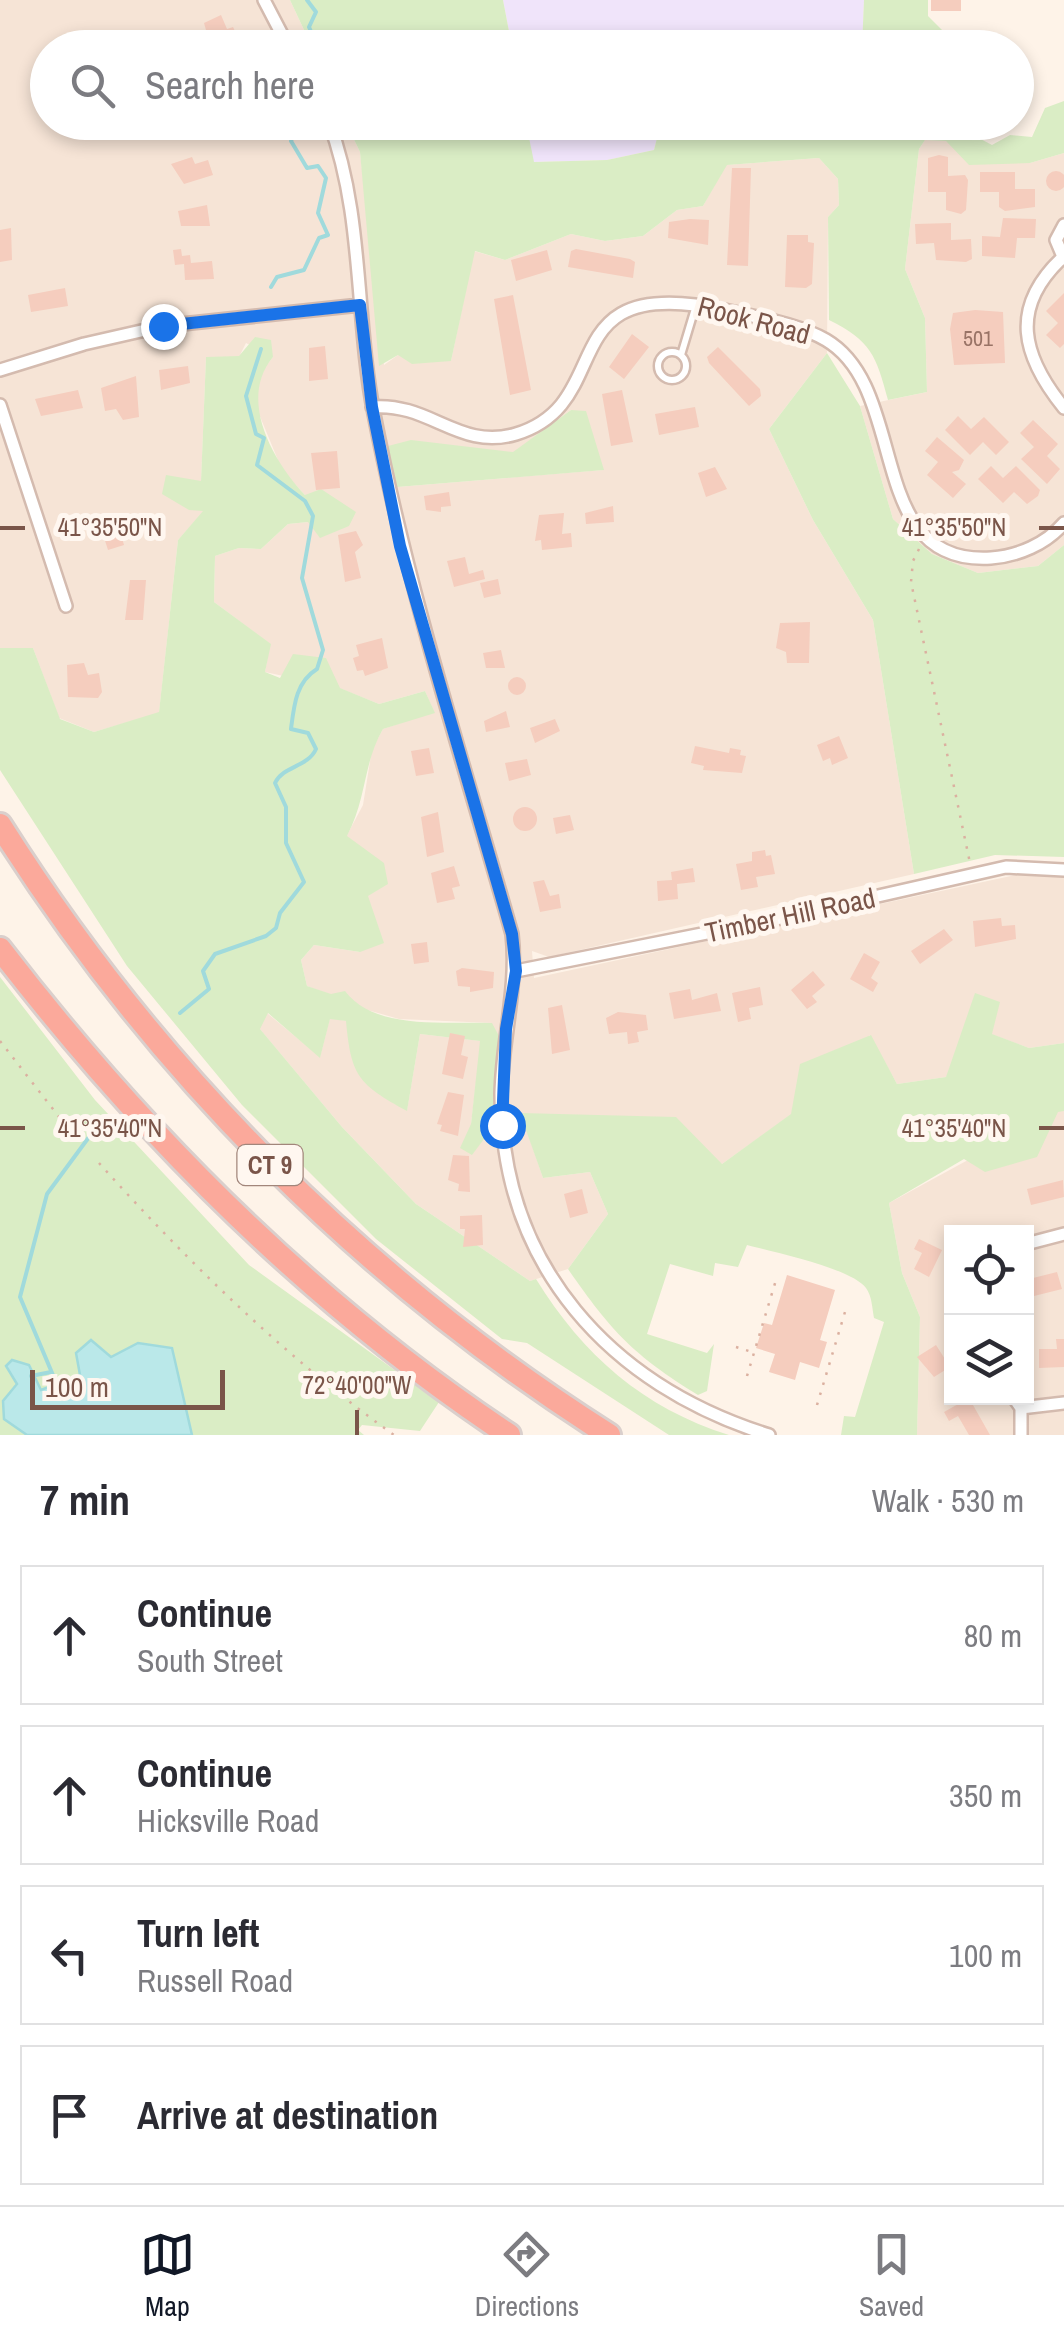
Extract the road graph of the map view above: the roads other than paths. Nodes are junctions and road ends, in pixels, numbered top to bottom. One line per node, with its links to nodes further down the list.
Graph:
1 (264, 0): 2 (street)
2 (280, 30)
3 (333, 140): 7 (street)
4 (1064, 225): 5 (street)
5 (1063, 258): 12 (street)
6 (696, 304): 8 (lane); 11 (street, Rook Road); 13 (street, Rook Road)
7 (360, 305): 9 (street); 11 (street)
8 (681, 355): 8 (lane)
9 (0, 370)
10 (0, 405): 14 (street)
11 (372, 407): 18 (street)
12 (1064, 408)
13 (1064, 523)
14 (66, 606)
15 (0, 826): 25 (highway, CT 9)
16 (1064, 870): 18 (street, Timber Hill Road)
17 (0, 949): 24 (highway, CT 9)
18 (516, 971): 26 (street)
19 (1064, 1234): 20 (street)
20 (1034, 1242)
21 (1034, 1402): 22 (street)
22 (1064, 1403)
23 (1017, 1405): 27 (street)
24 (509, 1435)
25 (609, 1435)
26 (769, 1435)
27 (1022, 1435)

